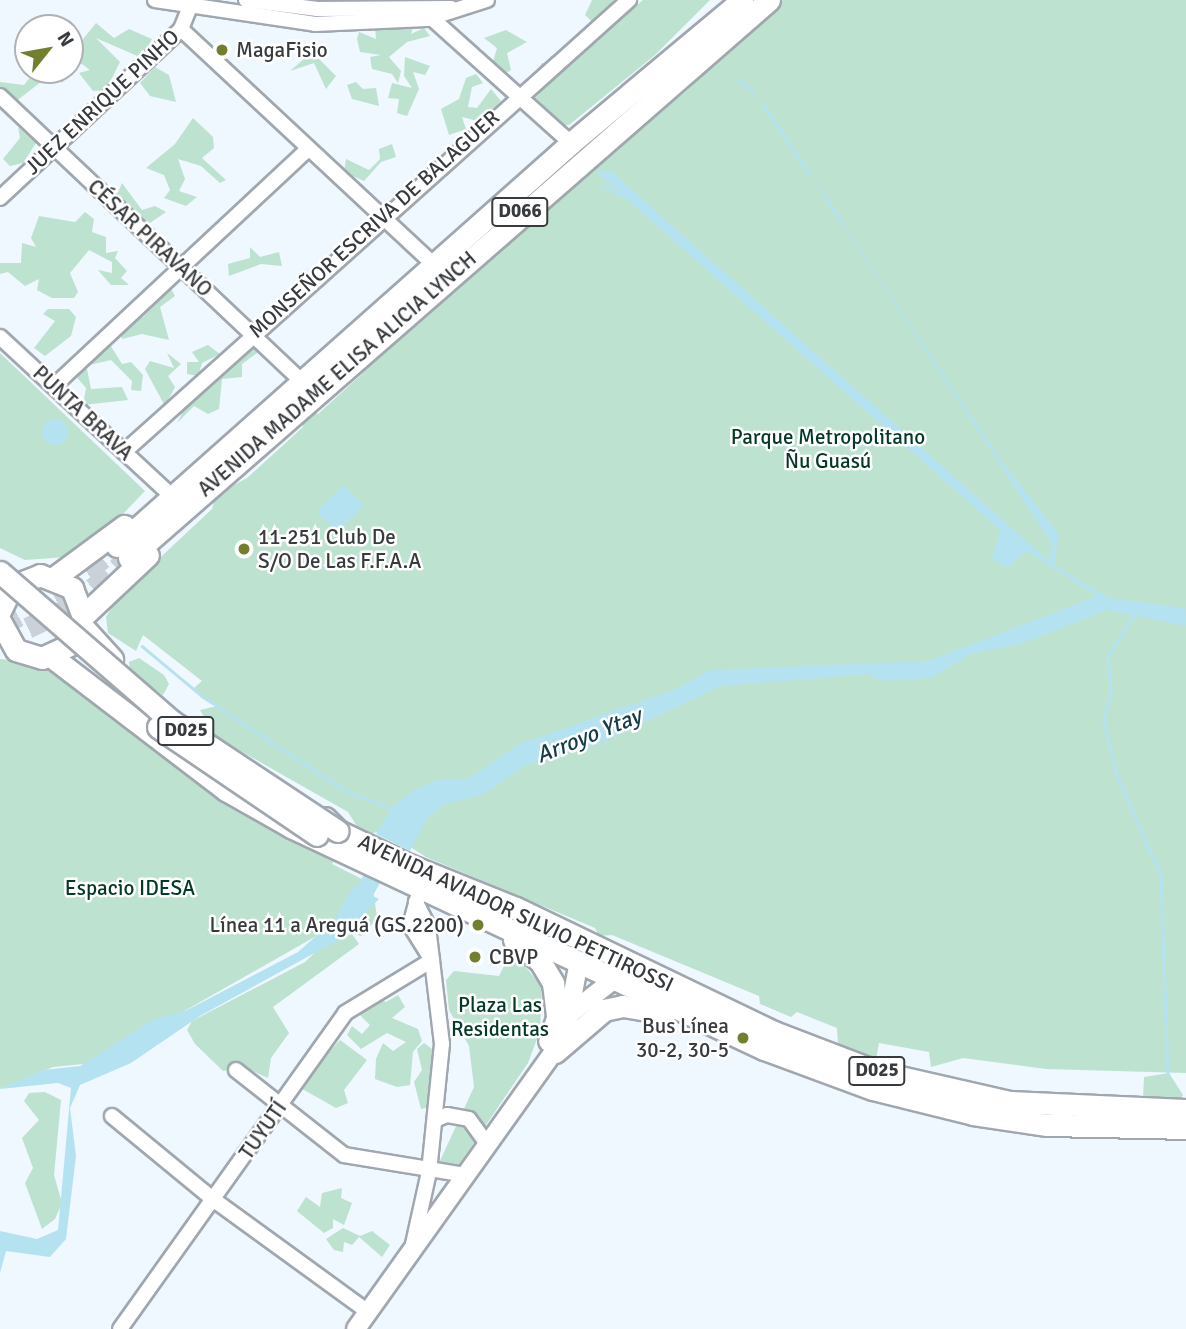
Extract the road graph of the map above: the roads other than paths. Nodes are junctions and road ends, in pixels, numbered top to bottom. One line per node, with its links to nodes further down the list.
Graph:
1 (155, 0): 6 (street)
2 (246, 0): 10 (street)
3 (487, 0): 8 (street)
4 (629, 0): 14 (street, MONSEÑOR ESCRIVA DE BALAGUER)
5 (769, 0): 12 (highway, AVENIDA MADAME ELISA ALICIA LYNCH / D066)
6 (192, 3): 9 (street); 11 (street, JUEZ ENRIQUE PINHO)
7 (734, 3): 12 (highway); 15 (highway, AVENIDA MADAME ELISA ALICIA LYNCH / D066)
8 (451, 4): 10 (street)
9 (231, 6): 10 (street)
10 (427, 12): 14 (street)
11 (181, 29): 16 (street, JUEZ ENRIQUE PINHO); 17 (street)
12 (676, 79): 25 (highway, AVENIDA MADAME ELISA ALICIA LYNCH / D066)
13 (0, 96): 16 (street, CÉSAR PIRAVANO)
14 (515, 96): 15 (street); 19 (street, MONSEÑOR ESCRIVA DE BALAGUER)
15 (571, 143): 20 (highway, AVENIDA MADAME ELISA ALICIA LYNCH / D066)
16 (54, 147): 18 (street, JUEZ ENRIQUE PINHO); 21 (street, CÉSAR PIRAVANO)
17 (308, 149): 19 (street); 21 (street)
18 (0, 198)
19 (381, 216): 20 (street); 22 (street, MONSEÑOR ESCRIVA DE BALAGUER)
20 (434, 265): 25 (highway, AVENIDA MADAME ELISA ALICIA LYNCH / D066)
21 (181, 267): 22 (street, CÉSAR PIRAVANO); 24 (street)
22 (252, 334): 25 (street, CÉSAR PIRAVANO); 26 (street, MONSEÑOR ESCRIVA DE BALAGUER)
23 (0, 337): 24 (street, PUNTA BRAVA)
24 (55, 385): 26 (street, PUNTA BRAVA)
25 (307, 386): 27 (highway); 28 (highway, AVENIDA MADAME ELISA ALICIA LYNCH / D066); 33 (highway)
26 (124, 452): 27 (street, PUNTA BRAVA)
27 (165, 490): 31 (highway)
28 (123, 552)
29 (0, 562): 31 (highway)
30 (0, 572): 41 (highway, AVENIDA AVIADOR SILVIO PETTIROSSI / D025, bridge)
31 (44, 576): 34 (highway); 36 (highway)
32 (0, 591): 41 (highway, AVENIDA AVIADOR SILVIO PETTIROSSI / D025, bridge)
33 (107, 593): 36 (highway); 37 (highway)
34 (0, 609)
35 (0, 621): 38 (highway)
36 (83, 621): 37 (highway); 40 (highway)
37 (105, 653): 41 (highway)
38 (23, 654): 39 (highway); 40 (highway)
39 (0, 656)
40 (52, 657): 41 (highway)
41 (341, 841): 42 (highway, AVENIDA AVIADOR SILVIO PETTIROSSI / D025)
42 (412, 884): 43 (highway, AVENIDA AVIADOR SILVIO PETTIROSSI / D025); 44 (street)
43 (489, 909): 45 (highway, AVENIDA AVIADOR SILVIO PETTIROSSI / D025); 49 (highway, AVENIDA AVIADOR SILVIO PETTIROSSI / D025); 50 (highway)
44 (432, 960): 52 (street, TUYUTÍ); 55 (street)
45 (579, 961): 46 (highway, AVENIDA AVIADOR SILVIO PETTIROSSI / D025); 47 (main road)
46 (615, 978): 47 (main road); 48 (highway, AVENIDA AVIADOR SILVIO PETTIROSSI / D025); 49 (highway)
47 (573, 1010): 50 (main road)
48 (710, 1026): 50 (highway); 56 (highway, AVENIDA AVIADOR SILVIO PETTIROSSI / D025)
49 (774, 1032): 53 (highway, AVENIDA AVIADOR SILVIO PETTIROSSI / D025)
50 (549, 1052): 57 (main road)
51 (236, 1070): 52 (street)
52 (281, 1105): 58 (street); 60 (street, TUYUTÍ)
53 (1186, 1110)
54 (112, 1116): 60 (street)
55 (435, 1120): 57 (street); 58 (street)
56 (1186, 1128)
57 (487, 1144): 59 (main road)
58 (429, 1172): 59 (street); 61 (street)
59 (466, 1175): 61 (main road)
60 (214, 1200): 62 (street); 63 (street, TUYUTÍ)
61 (411, 1252): 62 (main road)
62 (368, 1312): 64 (main road)
63 (120, 1329)
64 (356, 1329)

